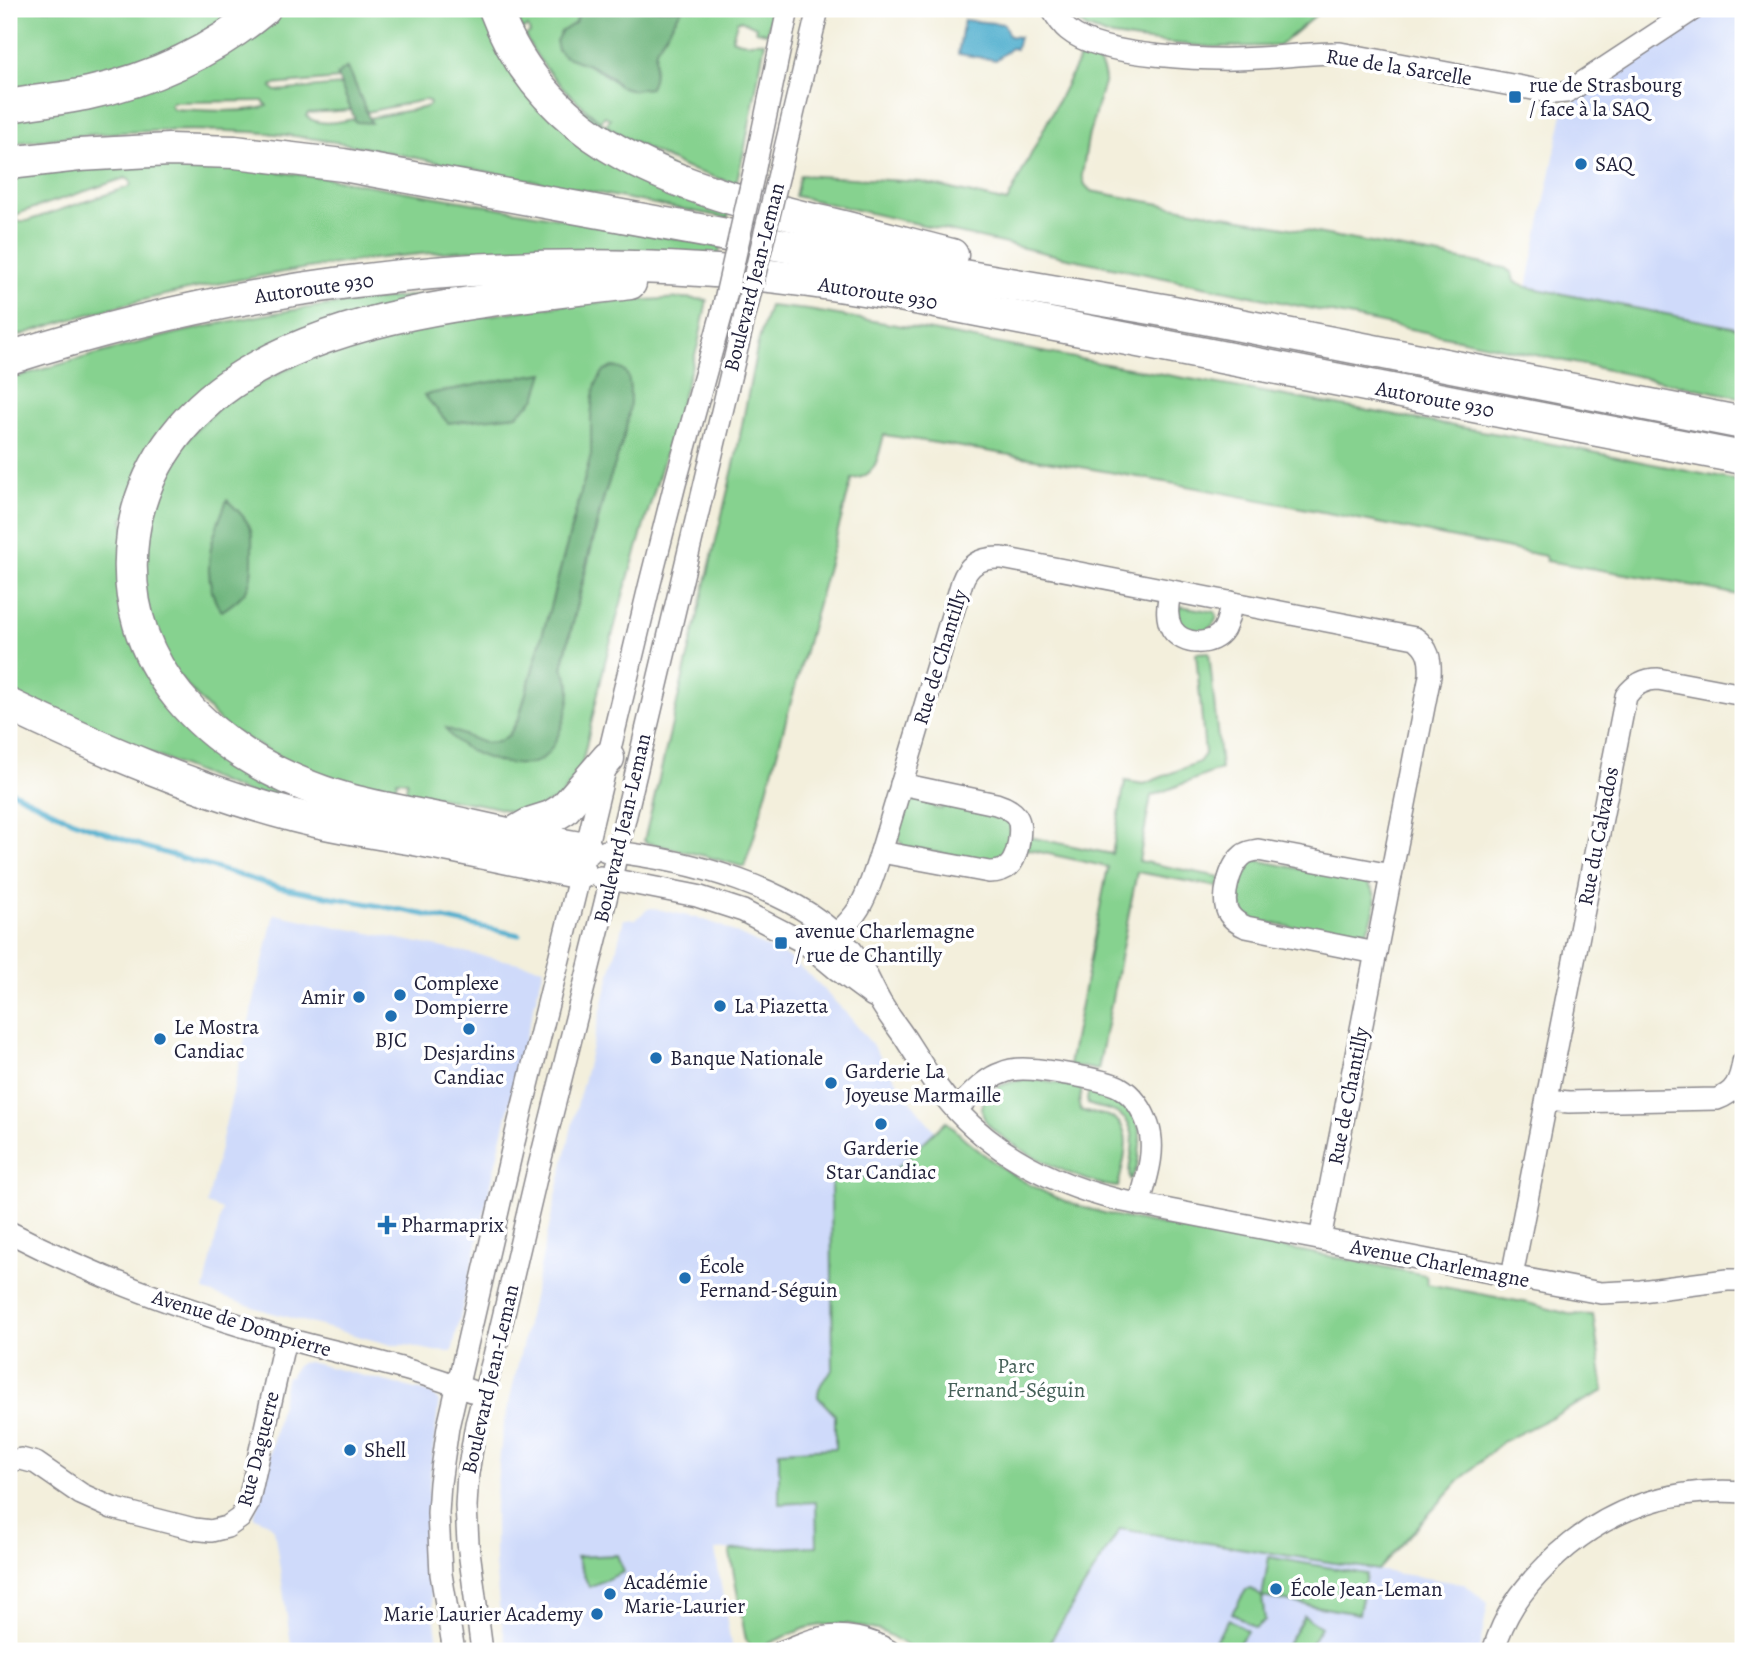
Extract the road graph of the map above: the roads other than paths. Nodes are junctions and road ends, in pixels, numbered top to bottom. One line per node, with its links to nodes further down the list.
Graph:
1 (264, 9): 7 (highway)
2 (495, 9): 10 (highway)
3 (788, 9): 18 (street, Boulevard Jean-Leman, bridge)
4 (818, 9): 22 (street, Boulevard Jean-Leman, bridge)
5 (1052, 9): 6 (street, Rue de la Sarcelle)
6 (1695, 9)
7 (9, 106)
8 (9, 163): 10 (highway, Autoroute 930)
9 (724, 272): 11 (highway, Autoroute 930); 13 (highway, Autoroute 930); 20 (highway)
10 (1163, 310): 12 (highway, Autoroute 930)
11 (9, 358)
12 (1743, 423)
13 (1743, 458)
14 (1170, 591): 15 (street, Rue de Chantilly); 15 (street); 19 (street, Rue de Chantilly)
15 (1231, 602): 23 (street, Rue de Chantilly)
16 (1743, 695): 30 (street, Rue du Calvados)
17 (9, 705): 22 (highway)
18 (608, 758): 20 (highway); 22 (street, Boulevard Jean-Leman)
19 (901, 784): 21 (street, Rue de Chantilly); 21 (street)
20 (511, 835): 22 (highway)
21 (881, 852): 25 (street, Rue de Chantilly)
22 (595, 858): 24 (street, Avenue Charlemagne); 24 (street, Boulevard Jean-Leman); 25 (street, Avenue Charlemagne); 38 (street, Boulevard Jean-Leman)
23 (1391, 875): 27 (street, Rue de Chantilly); 27 (street)
24 (611, 879): 26 (street, Avenue Charlemagne); 39 (street, Boulevard Jean-Leman)
25 (835, 935): 26 (street, Rue de Chantilly); 28 (street, Avenue Charlemagne)
26 (815, 950): 28 (street, Avenue Charlemagne)
27 (1376, 953): 34 (street, Rue de Chantilly)
28 (880, 1002): 31 (street, Avenue Charlemagne)
29 (1743, 1062): 30 (street)
30 (1547, 1100): 35 (street, Rue du Calvados)
31 (956, 1110): 32 (street, Avenue Charlemagne); 32 (street)
32 (1139, 1205): 34 (street, Avenue Charlemagne)
33 (9, 1232): 37 (street, Avenue de Dompierre)
34 (1320, 1239): 35 (street, Avenue Charlemagne)
35 (1512, 1276): 36 (street, Avenue Charlemagne)
36 (1743, 1280)
37 (285, 1339): 38 (street, Avenue de Dompierre); 40 (street, Rue Daguerre)
38 (458, 1386): 39 (street, Avenue de Dompierre); 42 (street, Boulevard Jean-Leman)
39 (483, 1395): 43 (street, Boulevard Jean-Leman)
40 (9, 1461)
41 (1743, 1492): 46 (street)
42 (454, 1651)
43 (482, 1651)
44 (783, 1651): 45 (street)
45 (889, 1651)
46 (1493, 1651)

